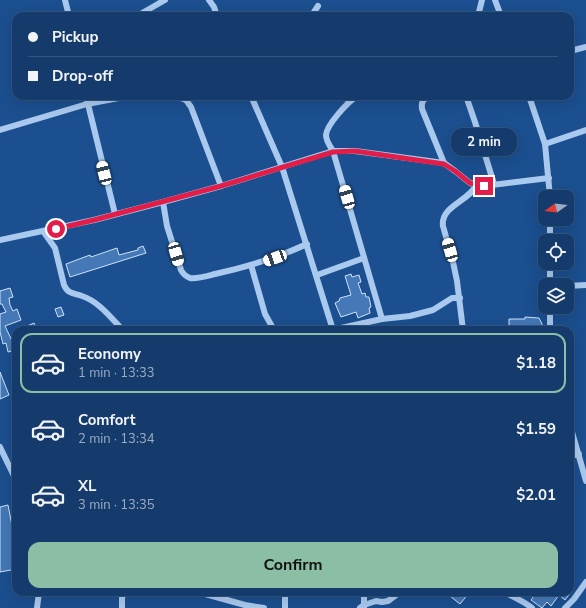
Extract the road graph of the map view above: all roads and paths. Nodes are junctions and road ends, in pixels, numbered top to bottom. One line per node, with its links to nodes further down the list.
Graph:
1 (65, 0): 7 (street)
2 (165, 0): 8 (street)
3 (209, 0): 9 (street)
4 (482, 0): 11 (street)
5 (495, 0): 12 (street)
6 (318, 6): 10 (street)
7 (68, 12)
8 (144, 12)
9 (216, 12)
10 (314, 12)
11 (479, 12)
12 (500, 12)
13 (586, 47): 14 (street)
14 (574, 50)
15 (86, 100): 23 (street)
16 (108, 100): 23 (street)
17 (186, 100): 33 (street)
18 (253, 100): 29 (street)
19 (423, 100): 28 (street)
20 (467, 100): 32 (street)
21 (530, 100): 26 (street)
22 (350, 101): 27 (street)
23 (87, 104): 24 (street); 36 (street)
24 (0, 130)
25 (586, 130): 26 (street)
26 (545, 144): 30 (street)
27 (333, 152): 28 (street); 29 (street); 40 (street)
28 (444, 164): 31 (street)
29 (282, 167): 33 (street); 39 (street)
30 (549, 178): 32 (street); 34 (street)
31 (477, 184): 32 (street); 45 (street)
32 (494, 184)
33 (221, 186): 35 (street)
34 (550, 190)
35 (163, 202): 36 (street); 41 (street)
36 (114, 214): 37 (street)
37 (43, 232): 38 (street); 48 (street)
38 (0, 240)
39 (307, 244): 41 (street); 42 (street)
40 (364, 258): 42 (street); 47 (street)
41 (251, 265): 49 (street)
42 (317, 275): 50 (street)
43 (586, 285): 44 (street)
44 (574, 286)
45 (460, 298): 47 (street); 52 (street)
46 (550, 314): 53 (street)
47 (382, 319): 51 (street)
48 (119, 326)
49 (272, 326)
50 (332, 326)
51 (351, 326)
52 (463, 326)
53 (550, 326)
54 (574, 438): 56 (street)
55 (0, 447): 58 (street)
56 (579, 454): 57 (street); 59 (street)
57 (574, 455)
58 (12, 472)
59 (586, 481)
60 (586, 582): 74 (street)
61 (38, 596): 69 (street)
62 (124, 596): 70 (street)
63 (211, 596): 71 (street)
64 (285, 596): 72 (street)
65 (363, 596): 68 (street)
66 (395, 596): 68 (street)
67 (513, 596): 73 (street)
68 (362, 607)
69 (37, 608)
70 (122, 608)
71 (264, 608)
72 (285, 608)
73 (532, 608)
74 (565, 608)

